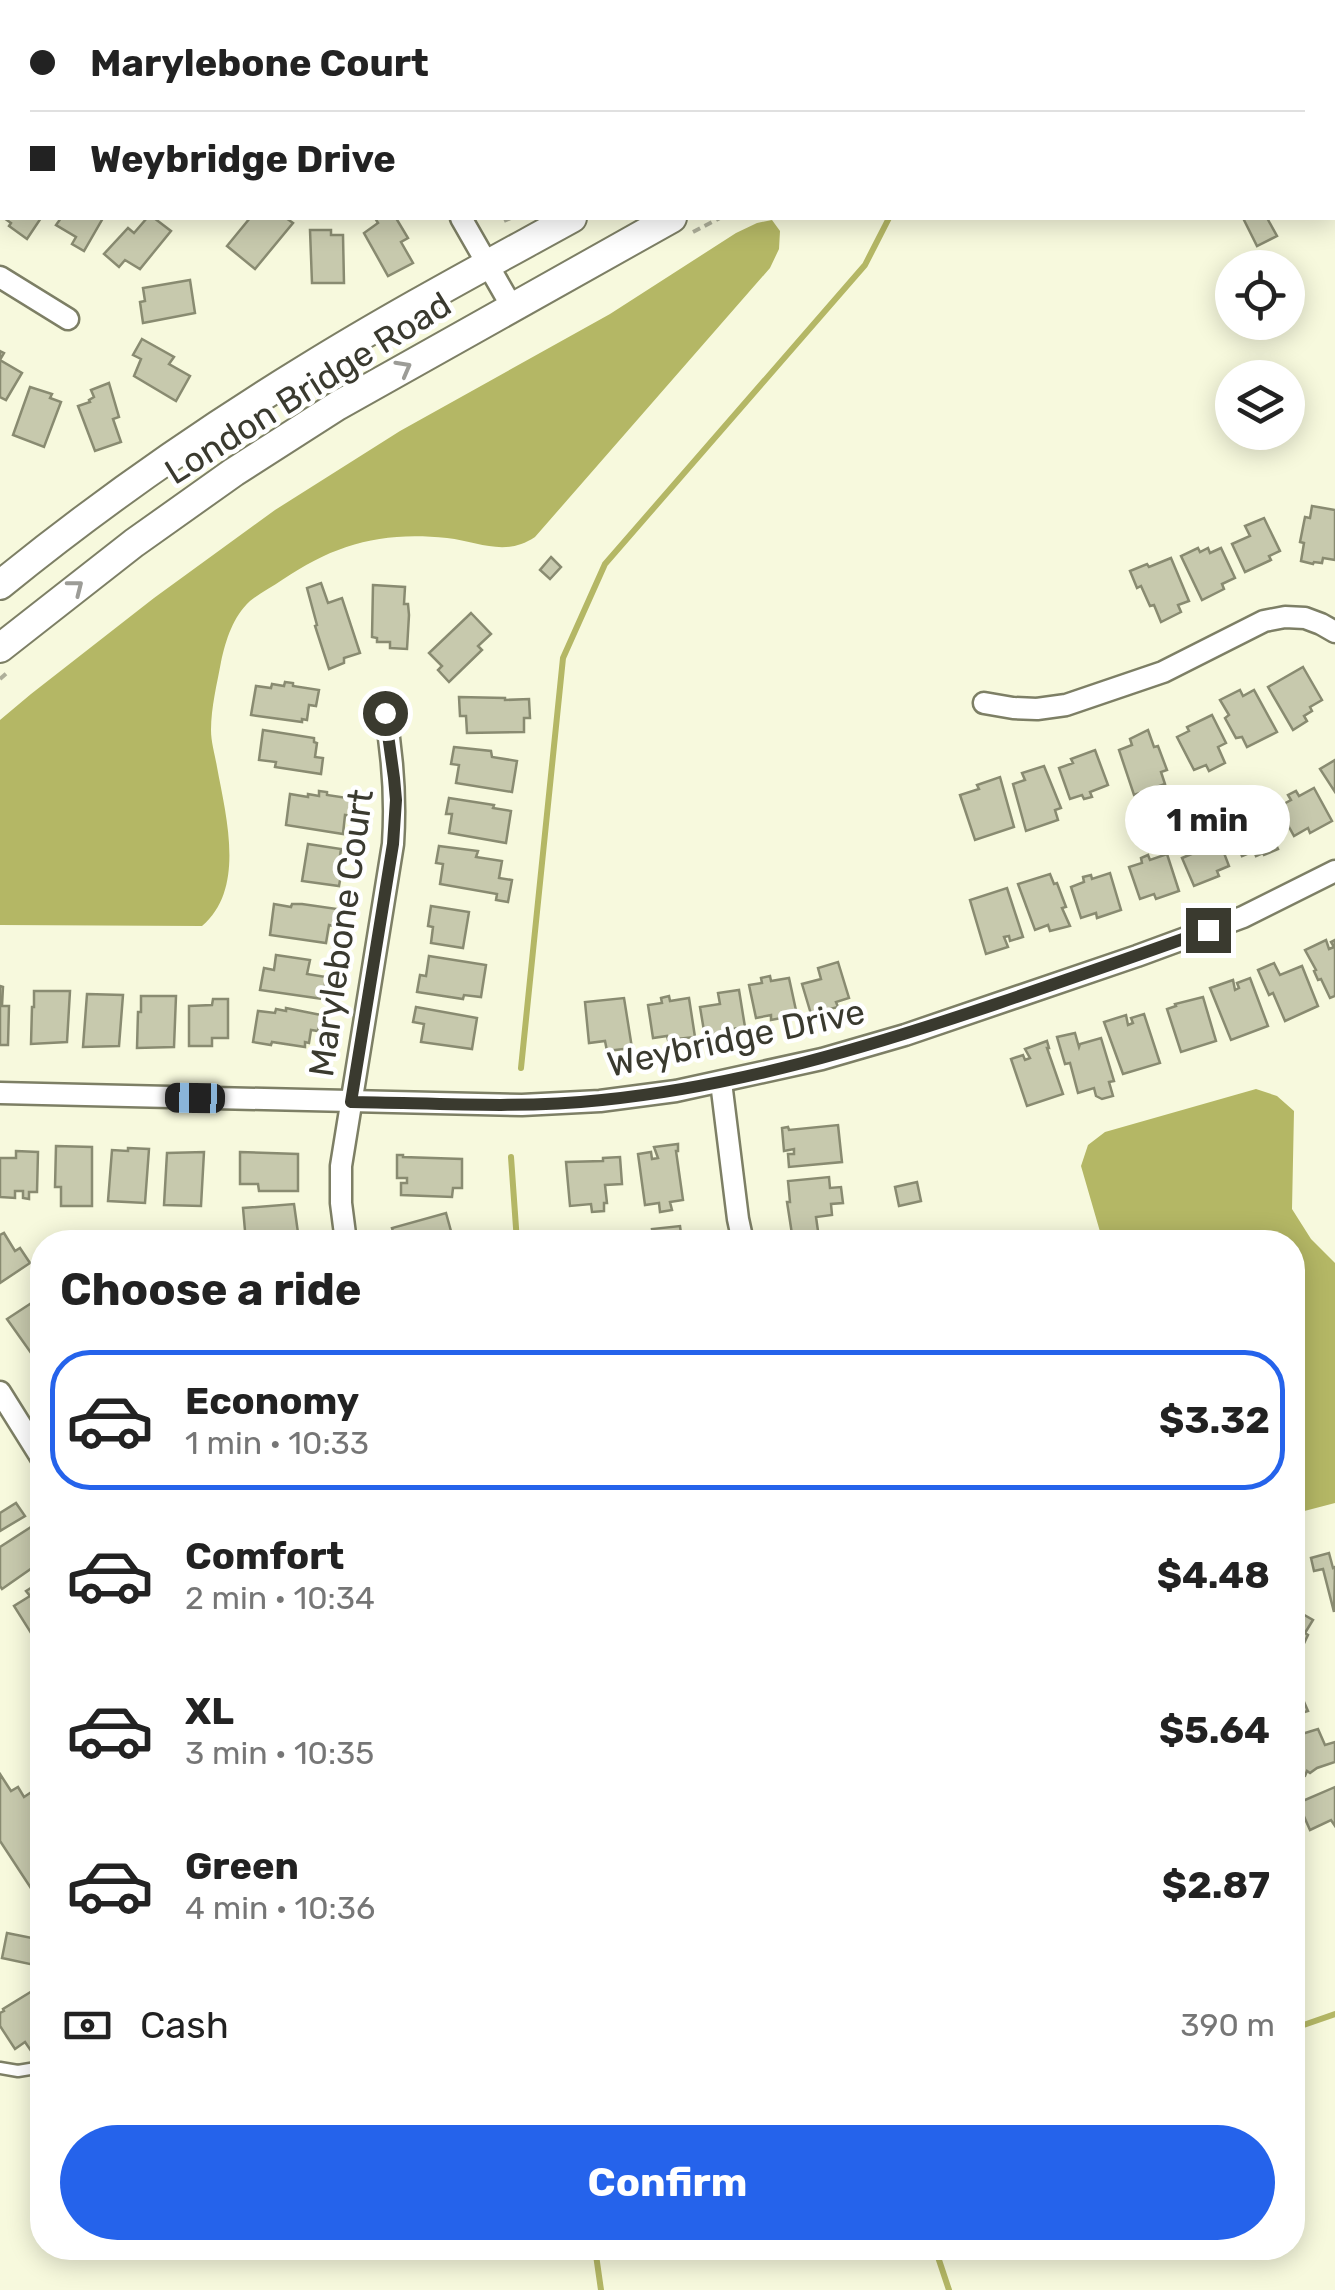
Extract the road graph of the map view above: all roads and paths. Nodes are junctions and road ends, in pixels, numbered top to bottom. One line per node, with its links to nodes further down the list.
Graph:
1 (463, 220): 5 (street)
2 (568, 220): 5 (main road, London Bridge Road)
3 (711, 220): 4 (path)
4 (679, 227): 7 (main road, London Bridge Road)
5 (488, 264): 7 (street); 9 (main road, London Bridge Road)
6 (0, 277): 8 (street)
7 (512, 307): 11 (main road, London Bridge Road, one-way to 7)
8 (68, 319)
9 (0, 585)
10 (1335, 632): 13 (street)
11 (8, 656): 12 (path)
12 (0, 678)
13 (984, 703)
14 (385, 713): 18 (street, Marylebone Court)
15 (1335, 871): 16 (street, Weybridge Drive)
16 (721, 1082): 18 (street, Weybridge Drive); 20 (street)
17 (0, 1093): 18 (street, Weybridge Drive)
18 (351, 1102): 19 (street, Marylebone Court)
19 (344, 1230)
20 (740, 1230)
21 (0, 1392): 22 (street)
22 (30, 1436)
23 (0, 2068): 24 (lane)
24 (30, 2069)

